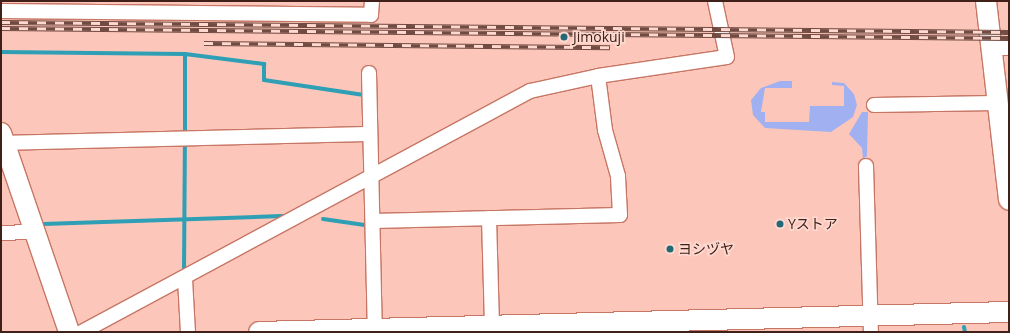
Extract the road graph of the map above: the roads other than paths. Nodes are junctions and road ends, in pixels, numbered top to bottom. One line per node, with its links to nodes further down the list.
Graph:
1 (372, 1): 4 (street)
2 (715, 1): 7 (street)
3 (986, 1): 5 (street)
4 (1, 11)
5 (1000, 48): 8 (street)
6 (369, 73): 10 (street)
7 (598, 76): 14 (street); 16 (street)
8 (996, 103): 9 (street); 13 (street)
9 (874, 105)
10 (370, 134): 11 (street); 14 (street)
11 (2, 140): 18 (street)
12 (866, 166): 22 (street)
13 (1007, 175): 15 (street)
14 (372, 176): 17 (street); 20 (street)
15 (1009, 200)
16 (489, 218): 17 (street); 23 (street)
17 (373, 221): 25 (street)
18 (35, 232): 19 (street); 26 (street)
19 (1, 233)
20 (185, 279): 27 (street); 28 (street)
21 (1009, 312): 22 (street)
22 (871, 324): 24 (street)
23 (492, 326): 24 (street); 25 (street)
24 (619, 327)
25 (375, 330): 29 (street)
26 (69, 332)
27 (82, 332)
28 (188, 332)
29 (259, 332)

